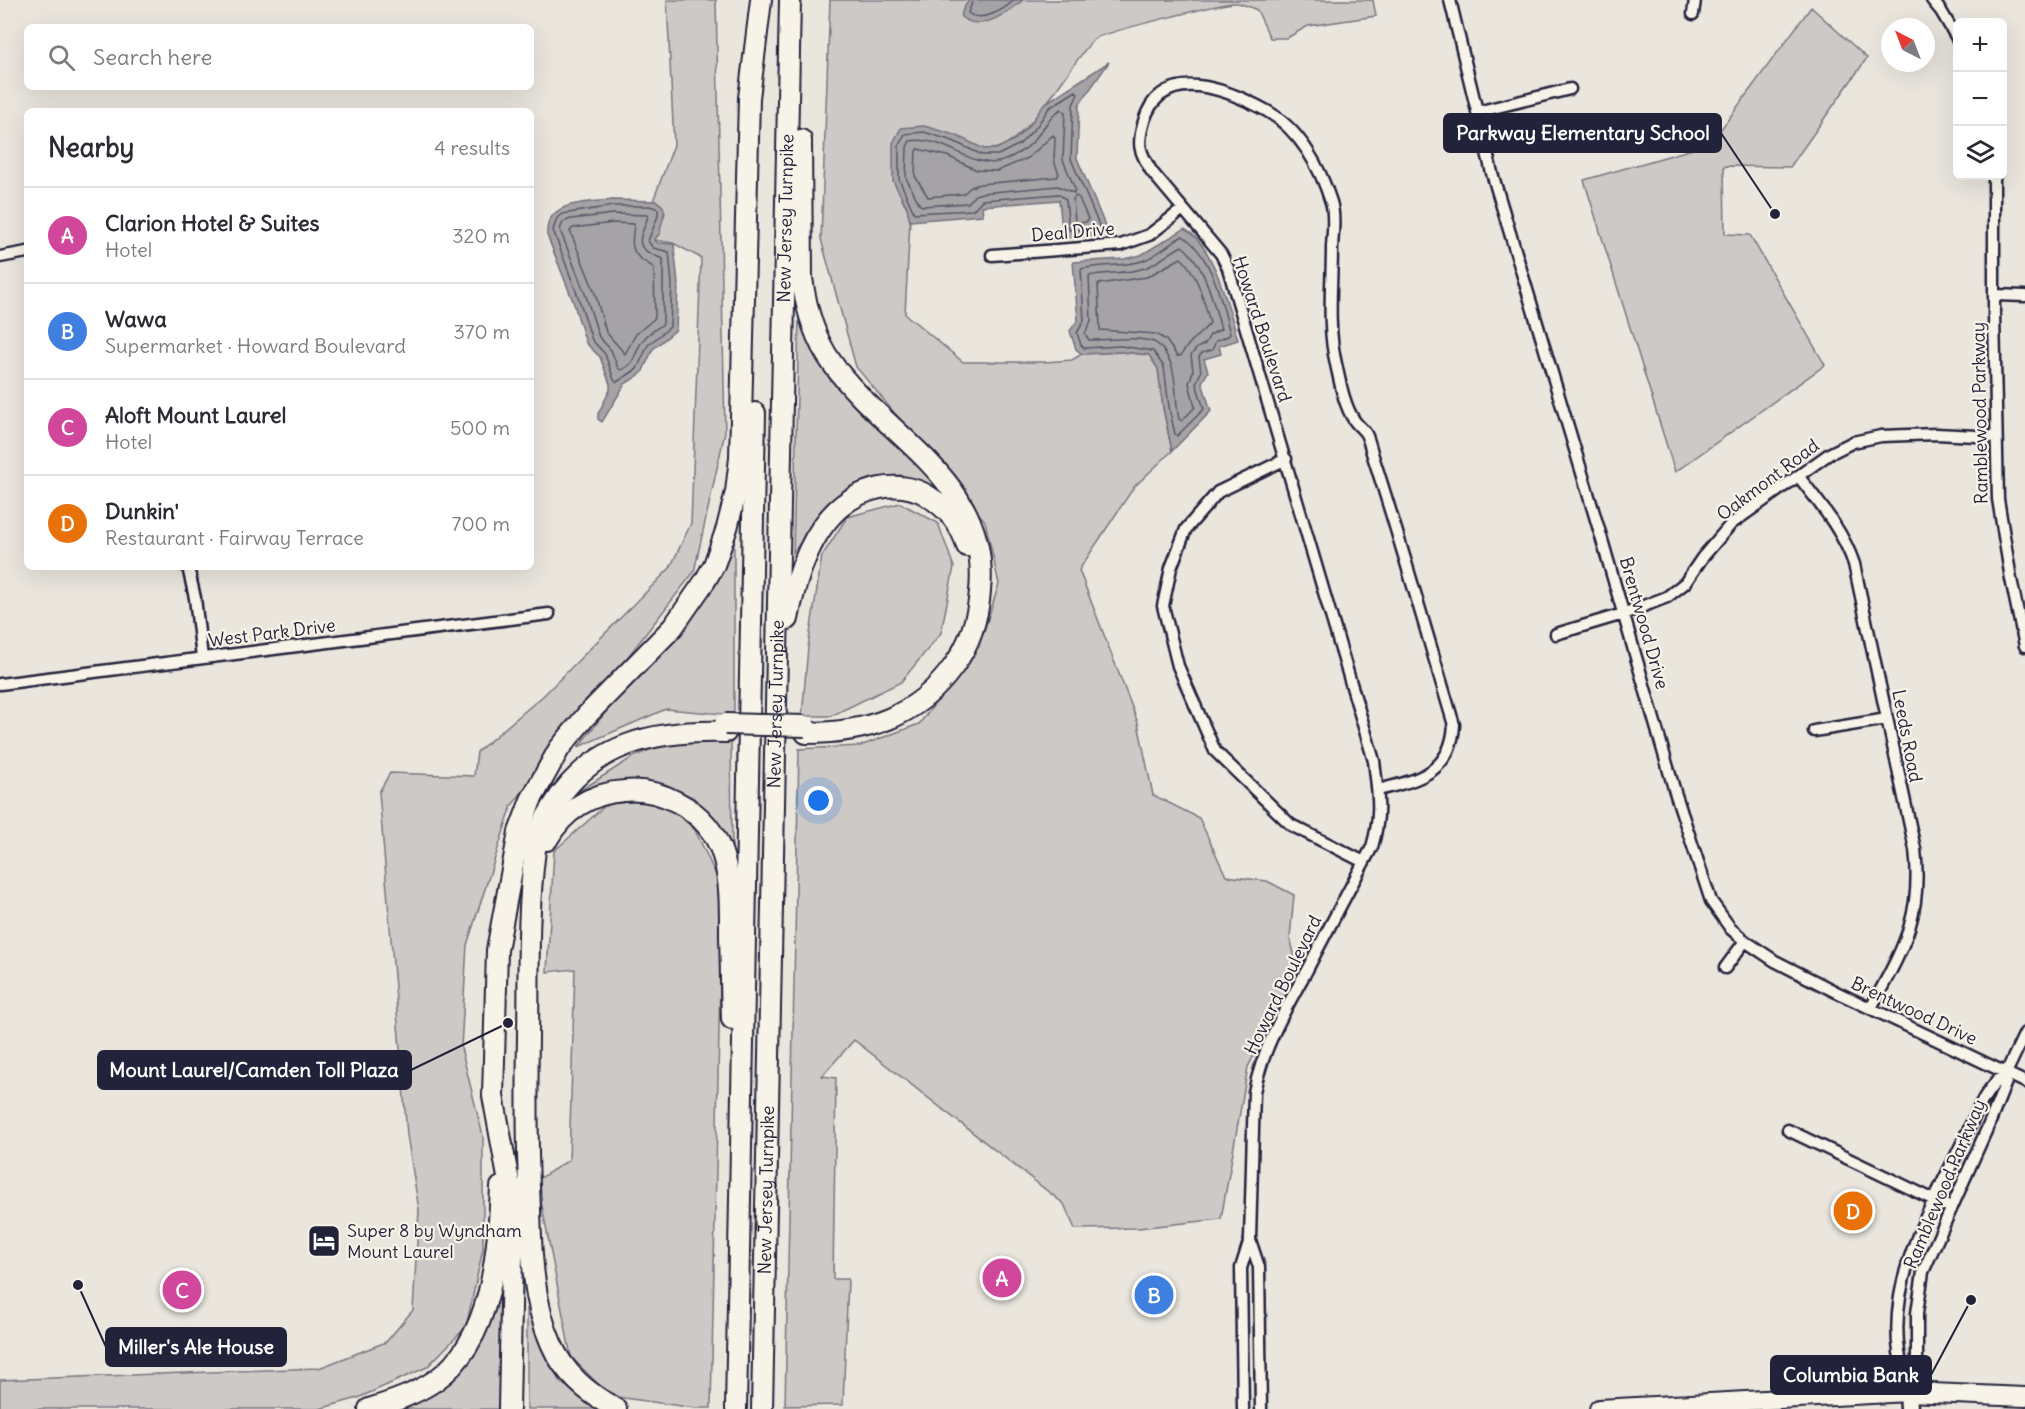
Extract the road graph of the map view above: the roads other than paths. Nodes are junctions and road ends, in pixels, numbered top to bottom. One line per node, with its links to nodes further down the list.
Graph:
1 (761, 0): 36 (highway); 46 (highway, New Jersey Turnpike)
2 (790, 0): 33 (highway, New Jersey Turnpike)
3 (800, 0): 30 (highway)
4 (1450, 0): 10 (street, Brentwood Drive)
5 (1695, 0): 7 (street)
6 (1932, 0): 8 (street)
7 (1693, 14)
8 (1953, 31)
9 (1570, 89): 10 (street)
10 (1477, 112): 23 (street, Brentwood Drive)
11 (1994, 180): 16 (street, Ramblewood Parkway)
12 (1183, 209): 14 (street, Deal Drive); 19 (street, Howard Boulevard); 32 (street, Howard Boulevard)
13 (24, 253): 15 (street)
14 (992, 255)
15 (0, 257)
16 (1995, 295): 17 (street); 18 (street, Ramblewood Parkway)
17 (2025, 296)
18 (1996, 437): 20 (street, Oakmont Road); 25 (street, Ramblewood Parkway)
19 (1286, 459): 32 (street, Howard Boulevard); 34 (street)
20 (1799, 477): 23 (street, Oakmont Road); 28 (street, Leeds Road)
21 (189, 570): 26 (street)
22 (549, 614): 26 (street, West Park Drive)
23 (1623, 614): 24 (street, Oakmont Road); 37 (street, Brentwood Drive)
24 (1556, 634)
25 (2025, 646)
26 (202, 658): 27 (street, West Park Drive)
27 (0, 684)
28 (1887, 719): 31 (street); 39 (street, Leeds Road)
29 (725, 728): 30 (highway); 35 (highway); 36 (highway)
30 (806, 729): 33 (highway)
31 (1814, 730)
32 (1378, 790): 34 (street, Howard Boulevard)
33 (775, 815): 57 (highway, New Jersey Turnpike)
34 (1364, 862): 49 (street, Howard Boulevard)
35 (533, 882): 45 (highway); 46 (highway)
36 (509, 886): 44 (highway)
37 (1745, 941): 38 (street); 39 (street, Brentwood Drive)
38 (1725, 968)
39 (1871, 1008): 41 (street, Brentwood Drive)
40 (2025, 1033): 41 (street, Ramblewood Parkway)
41 (2006, 1073): 42 (street, Brentwood Drive); 47 (street, Ramblewood Parkway); 48 (street, Ramblewood Parkway)
42 (2025, 1082)
43 (1788, 1130): 47 (street)
44 (504, 1148): 52 (highway); 53 (highway)
45 (527, 1151): 54 (highway); 55 (highway)
46 (741, 1157): 56 (highway, New Jersey Turnpike)
47 (1933, 1200): 48 (street); 51 (street, Ramblewood Parkway)
48 (1951, 1208): 51 (street, Ramblewood Parkway)
49 (1250, 1239): 58 (street, Howard Boulevard); 59 (street, Howard Boulevard)
50 (2025, 1397): 51 (highway)
51 (1909, 1400): 60 (highway)
52 (369, 1409)
53 (509, 1409)
54 (518, 1409)
55 (616, 1409)
56 (736, 1409)
57 (762, 1409)
58 (1244, 1409)
59 (1261, 1409)
60 (1599, 1409)

